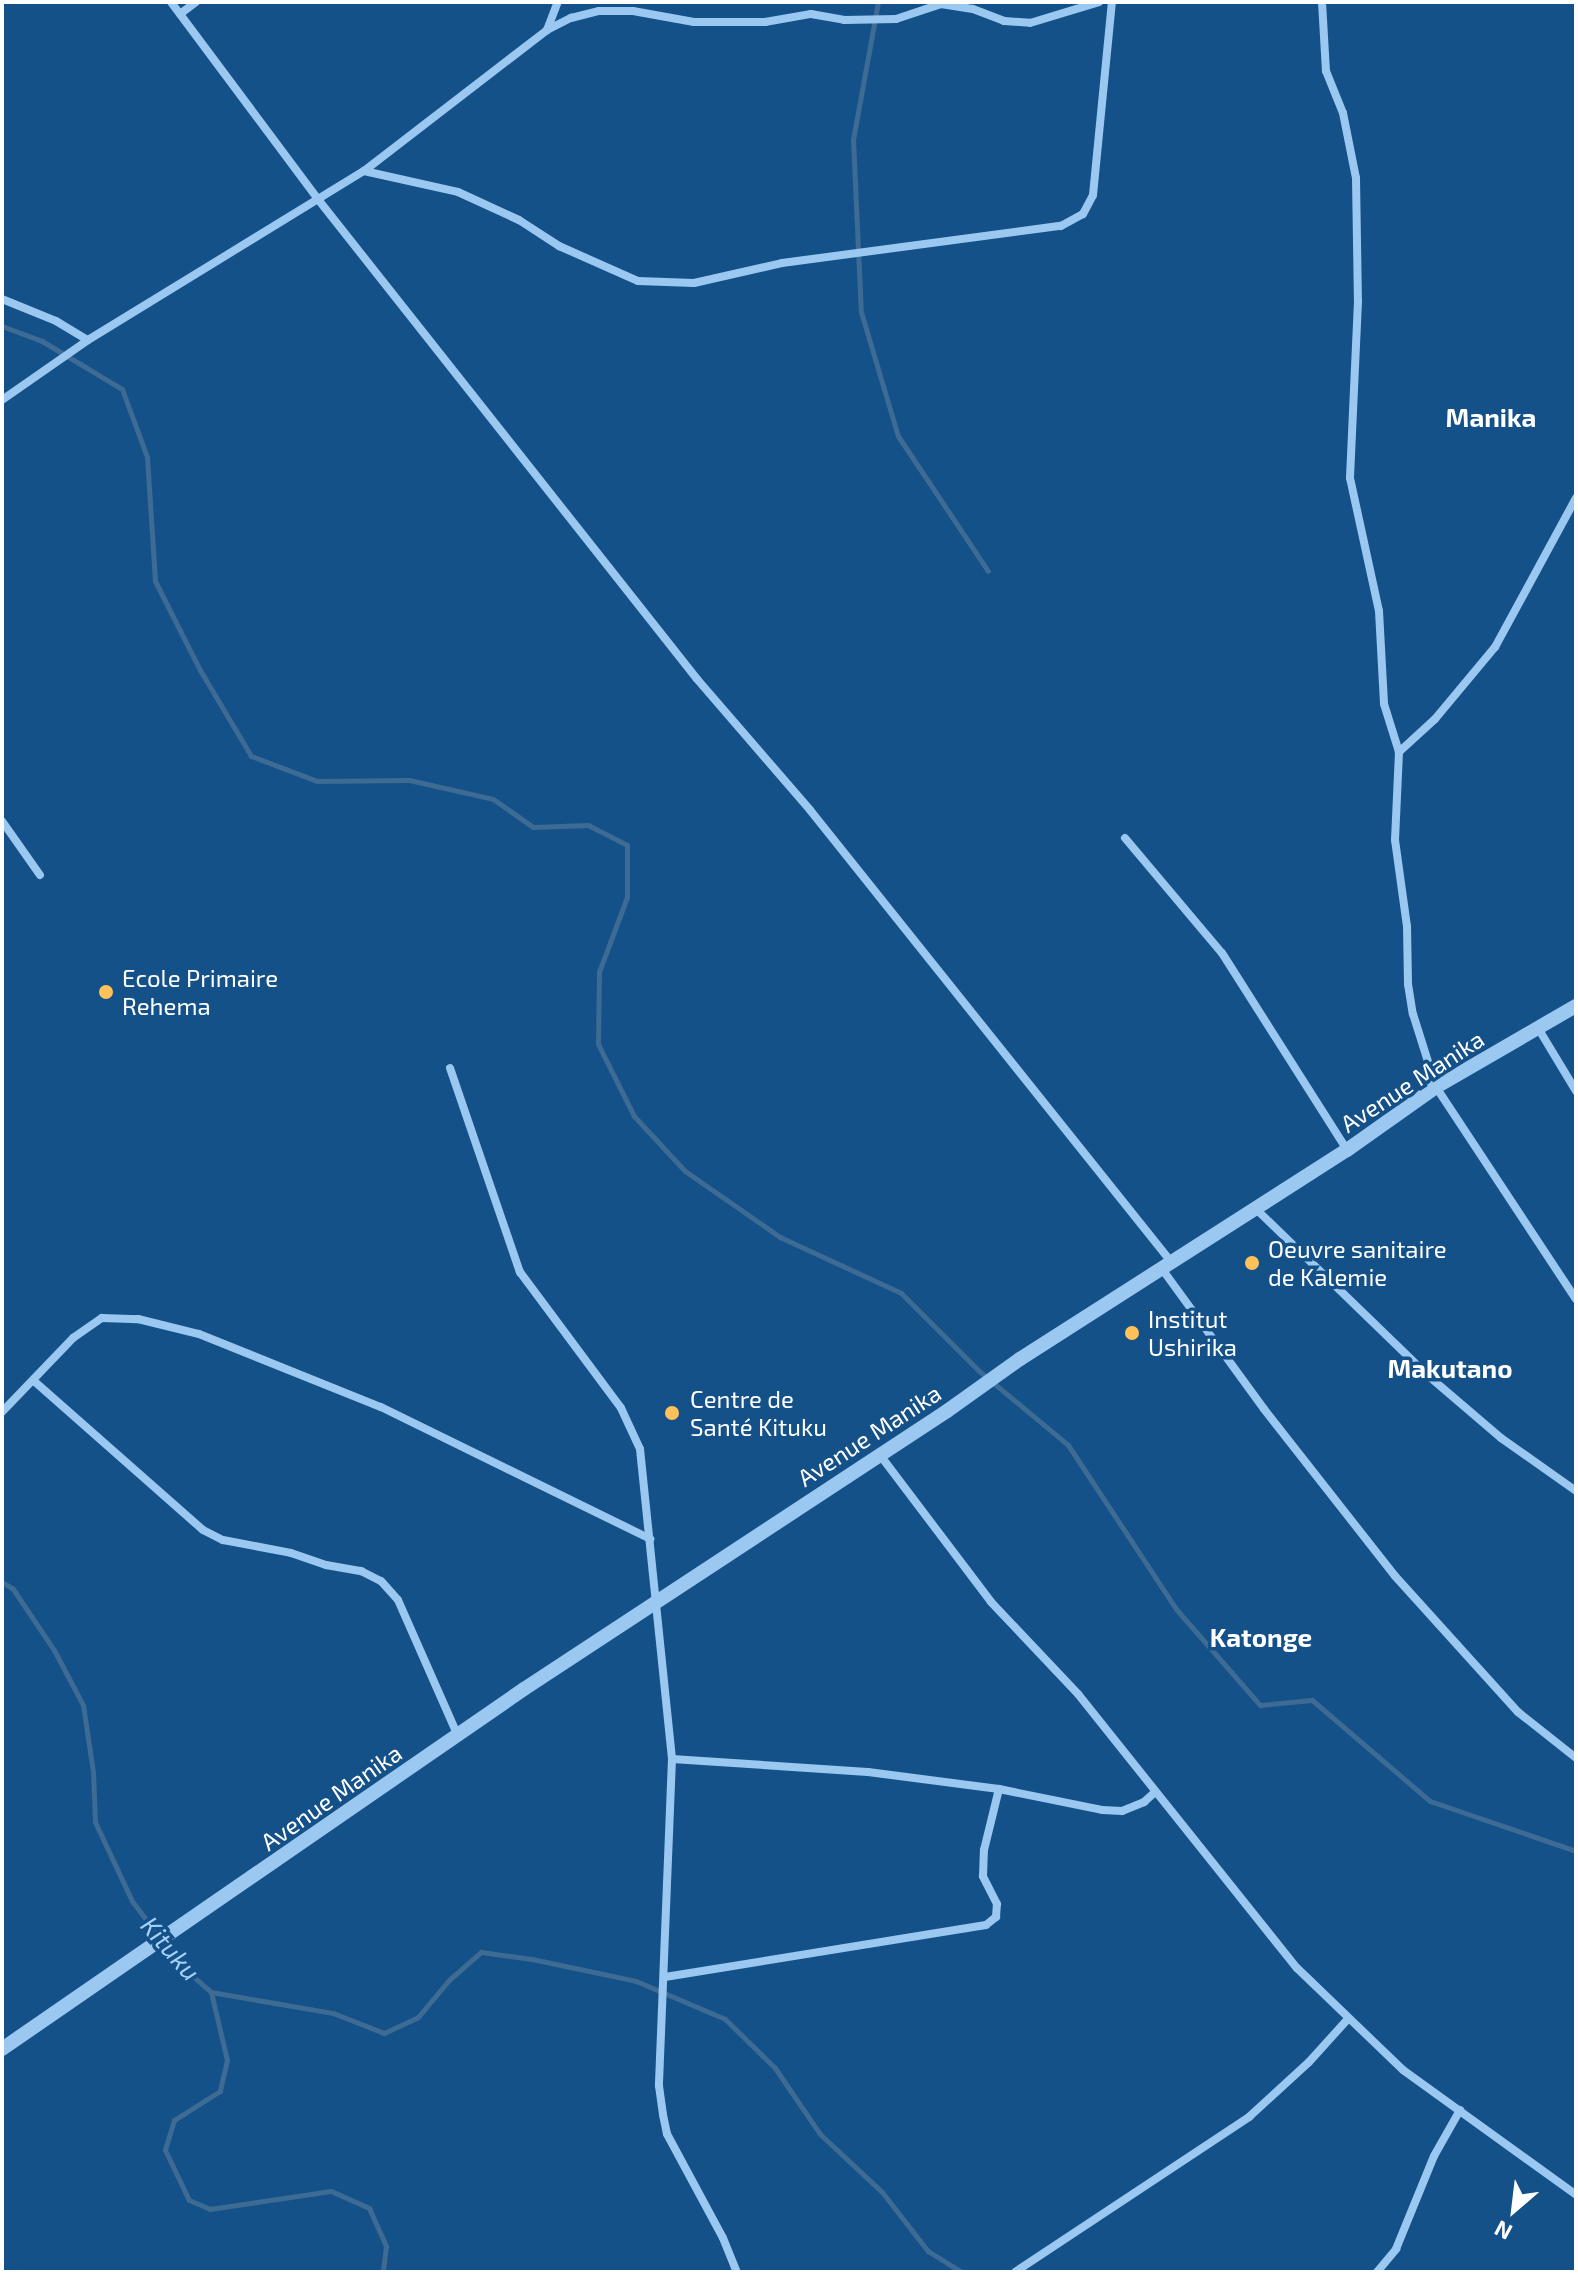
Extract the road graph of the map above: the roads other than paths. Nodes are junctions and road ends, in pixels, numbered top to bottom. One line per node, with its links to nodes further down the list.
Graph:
1 (171, 2): 7 (street)
2 (196, 2): 7 (street)
3 (558, 2): 8 (street)
4 (1099, 2): 8 (street)
5 (1112, 2): 9 (street)
6 (1322, 2): 15 (street)
7 (180, 14): 10 (street)
8 (547, 30): 9 (street)
9 (364, 171): 10 (street)
10 (317, 198): 12 (street); 26 (street)
11 (2, 299): 12 (street)
12 (88, 340): 13 (street)
13 (2, 400)
14 (1576, 498): 15 (street)
15 (1399, 752): 22 (street)
16 (2, 821): 18 (street)
17 (1125, 838): 24 (street)
18 (40, 875)
19 (1576, 1006): 20 (street, Avenue Manika)
20 (1538, 1028): 22 (street, Avenue Manika); 23 (street)
21 (450, 1068): 32 (street)
22 (1436, 1087): 24 (street, Avenue Manika); 27 (street)
23 (1576, 1091)
24 (1347, 1150): 25 (street, Avenue Manika)
25 (1254, 1207): 26 (street, Avenue Manika); 31 (street)
26 (1167, 1266): 30 (street, Avenue Manika); 35 (street)
27 (1576, 1299)
28 (34, 1381): 29 (street); 32 (street); 34 (street)
29 (2, 1412)
30 (880, 1455): 33 (street, Avenue Manika); 38 (street)
31 (1576, 1491)
32 (650, 1539): 33 (street)
33 (654, 1602): 34 (street, Avenue Manika); 36 (street)
34 (457, 1734): 41 (street, Avenue Manika)
35 (1576, 1758)
36 (672, 1759): 37 (street); 39 (street)
37 (999, 1789): 38 (street); 39 (street)
38 (1155, 1792): 40 (street)
39 (665, 1977): 44 (street)
40 (1347, 2020): 42 (street); 45 (street)
41 (2, 2049)
42 (1460, 2110): 43 (street); 46 (street)
43 (1576, 2195)
44 (737, 2272)
45 (1015, 2272)
46 (1377, 2272)

